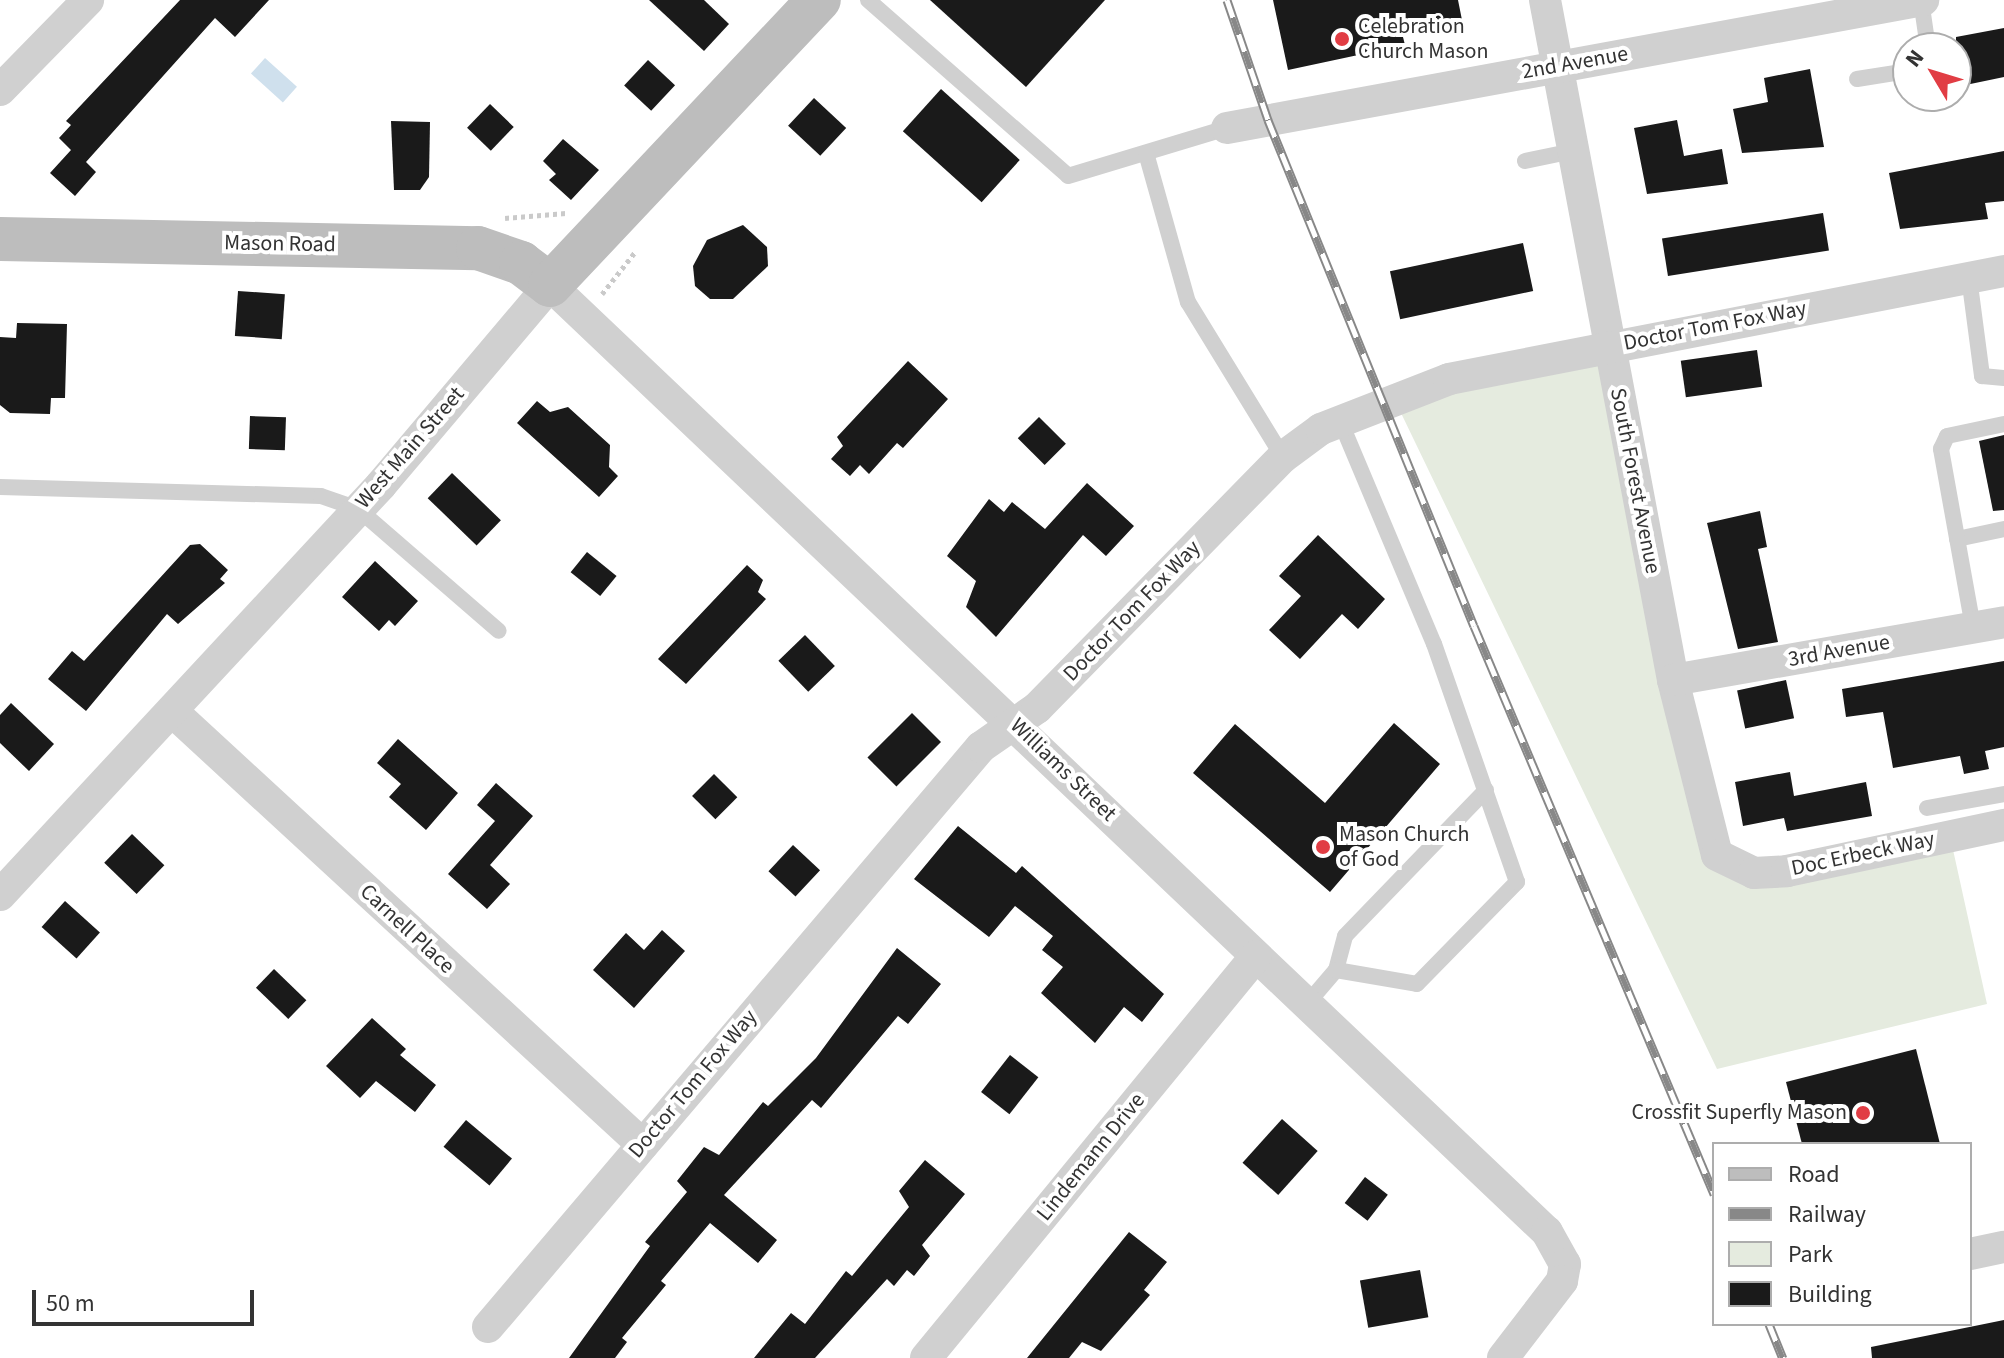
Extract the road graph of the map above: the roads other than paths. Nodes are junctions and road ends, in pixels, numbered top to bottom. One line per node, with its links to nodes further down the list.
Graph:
1 (88, 0): 11 (street)
2 (819, 0): 19 (main road, West Main Street)
3 (868, 0): 14 (lane)
4 (1545, 0): 8 (street, South Forest Avenue)
5 (1922, 0): 6 (street, 2nd Avenue); 7 (lane)
6 (1822, 9): 8 (street, 2nd Avenue)
7 (1926, 32)
8 (1557, 66): 12 (street, 2nd Avenue); 13 (street, South Forest Avenue)
9 (1892, 74): 10 (lane)
10 (1857, 79)
11 (0, 90)
12 (1227, 128): 14 (lane)
13 (1573, 151): 15 (lane); 20 (street, South Forest Avenue)
14 (1146, 153): 24 (lane)
15 (1525, 161)
16 (0, 239): 19 (main road, Mason Road)
17 (2004, 271): 18 (street, Doctor Tom Fox Way)
18 (1960, 279): 20 (street, Doctor Tom Fox Way); 21 (lane)
19 (550, 285): 26 (street, West Main Street); 33 (street, Williams Street)
20 (1610, 347): 22 (street, Doctor Tom Fox Way); 31 (street, South Forest Avenue)
21 (2004, 378)
22 (1340, 420): 24 (street, Doctor Tom Fox Way); 34 (lane)
23 (2004, 424): 28 (lane)
24 (1283, 457): 33 (street, Doctor Tom Fox Way)
25 (0, 487): 26 (lane)
26 (358, 509): 30 (lane); 32 (street, West Main Street)
27 (2004, 529): 28 (lane)
28 (1957, 539): 29 (lane)
29 (1988, 624): 31 (street, 3rd Avenue)
30 (499, 631)
31 (1673, 680): 38 (street, South Forest Avenue)
32 (172, 711): 39 (street, West Main Street); 43 (street, Carnell Place)
33 (1013, 722): 40 (street, Williams Street); 43 (street, Doctor Tom Fox Way)
34 (1486, 790): 41 (lane); 41 (lane)
35 (2004, 794): 36 (lane)
36 (1927, 808)
37 (2004, 825): 38 (street, Doc Erbeck Way)
38 (1724, 861)
39 (0, 895)
40 (1256, 956): 42 (street, Williams Street); 47 (street, Lindemann Drive)
41 (1336, 970): 42 (lane)
42 (1306, 1005): 48 (street, Williams Street)
43 (643, 1145): 46 (street, Doctor Tom Fox Way)
44 (2004, 1247): 45 (street)
45 (1972, 1254)
46 (488, 1327)
47 (926, 1358)
48 (1503, 1358)

